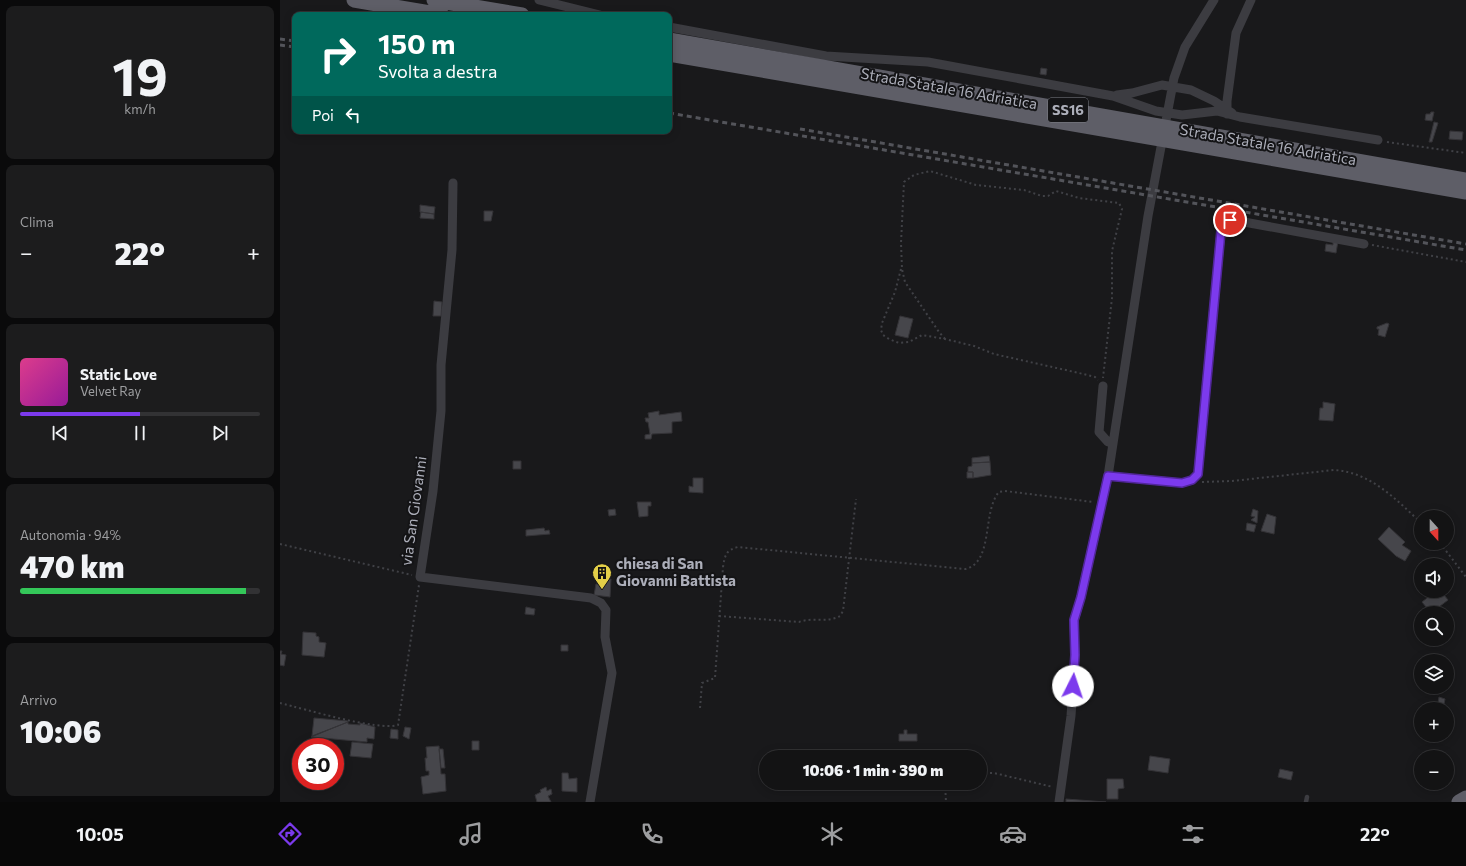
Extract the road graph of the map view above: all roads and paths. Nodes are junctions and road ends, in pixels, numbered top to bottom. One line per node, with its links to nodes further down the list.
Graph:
1 (354, 0): 7 (highway)
2 (434, 0): 8 (highway)
3 (475, 0): 9 (highway)
4 (538, 0): 10 (street)
5 (1214, 0): 26 (street)
6 (1251, 0): 15 (street)
7 (424, 12)
8 (504, 12)
9 (516, 12)
10 (588, 12)
11 (672, 28): 14 (street)
12 (672, 41): 18 (highway, Strada Statale 16 Adriatica / SS16)
13 (672, 55): 20 (highway, Strada Statale 16 Adriatica / SS16)
14 (1113, 96): 15 (street); 15 (street)
15 (1227, 112): 16 (street)
16 (1378, 140): 17 (path)
17 (1466, 153)
18 (1466, 180)
19 (453, 183): 35 (street, via San Giovanni)
20 (1466, 192)
21 (1364, 244): 22 (path); 28 (street)
22 (1466, 262)
23 (902, 266): 24 (path); 24 (path); 25 (path)
24 (945, 339): 25 (path)
25 (1103, 386): 26 (street)
26 (1113, 442): 27 (street)
27 (1108, 476): 28 (street); 30 (street)
28 (1185, 482): 31 (path)
29 (856, 499): 34 (path)
30 (1102, 504): 34 (path); 41 (street)
31 (1414, 516)
32 (280, 544): 35 (path)
33 (1445, 550): 36 (path)
34 (850, 558): 37 (path); 37 (path)
35 (420, 577): 38 (path); 44 (street, via San Giovanni)
36 (1466, 577)
37 (719, 616): 39 (path)
38 (280, 703)
39 (700, 708)
40 (987, 773): 41 (path)
41 (1060, 789): 46 (street)
42 (945, 790): 45 (path)
43 (1466, 798): 47 (highway)
44 (590, 802)
45 (946, 802)
46 (1059, 802)
47 (1459, 802)

